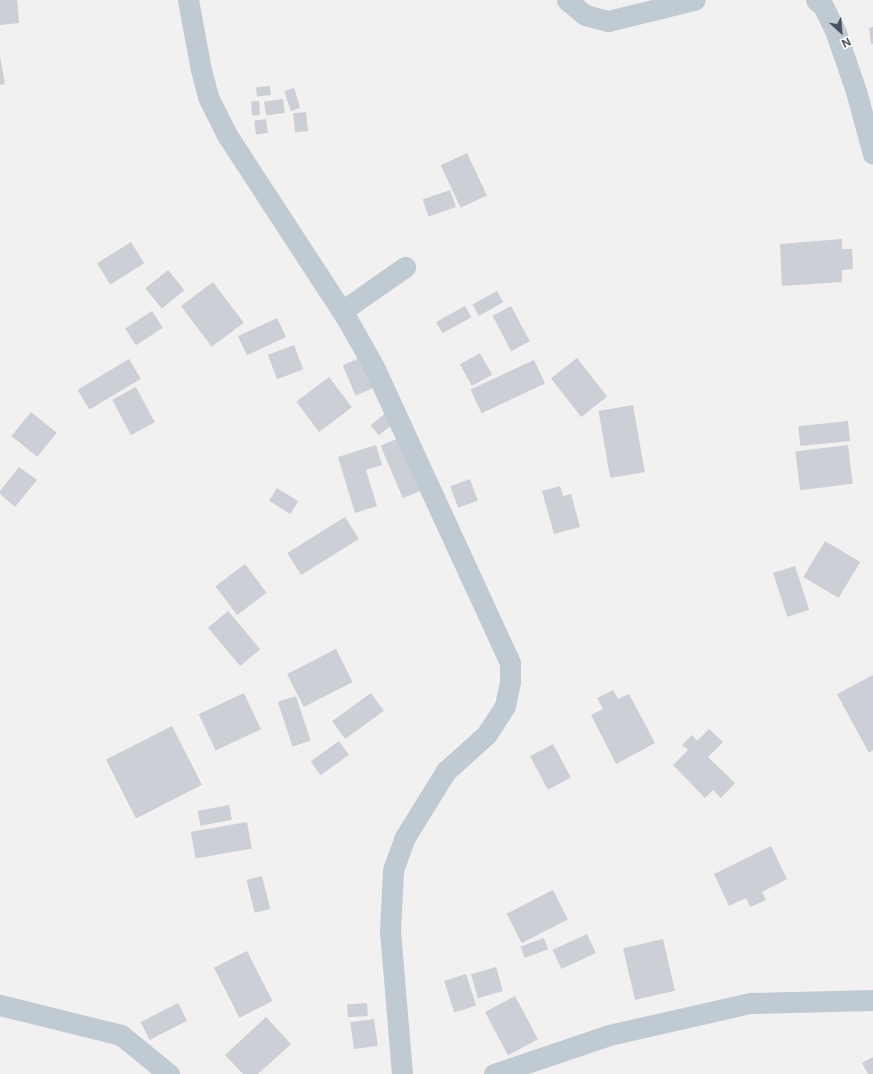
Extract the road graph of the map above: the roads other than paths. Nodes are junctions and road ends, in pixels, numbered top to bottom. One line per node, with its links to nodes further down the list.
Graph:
1 (188, 0): 7 (street)
2 (566, 0): 3 (street)
3 (694, 0)
4 (816, 0): 5 (street)
5 (873, 154)
6 (406, 267): 7 (street)
7 (342, 311): 11 (street)
8 (873, 1000): 12 (street)
9 (0, 1005): 10 (street)
10 (169, 1074)
11 (402, 1074)
12 (494, 1074)

